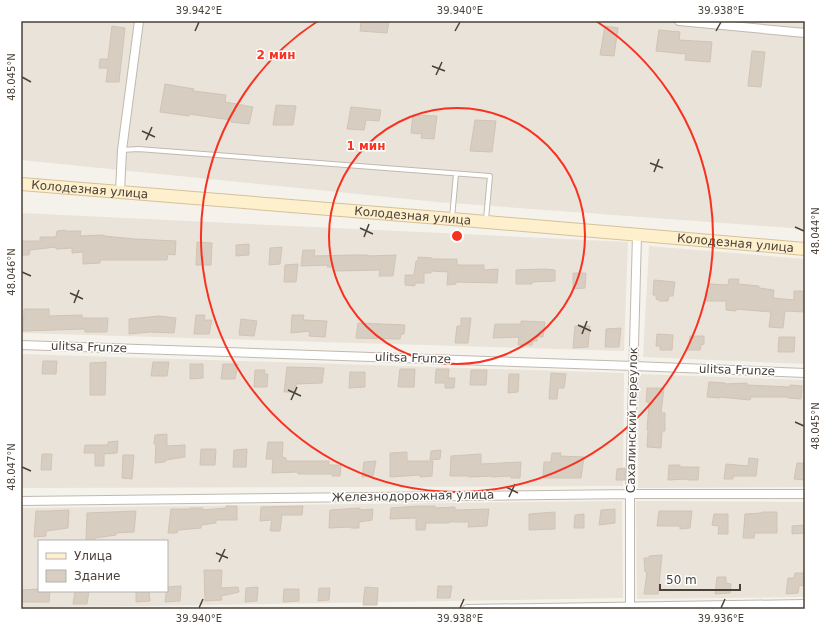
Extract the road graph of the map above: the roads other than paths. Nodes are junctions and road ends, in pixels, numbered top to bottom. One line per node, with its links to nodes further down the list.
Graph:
1 (139, 21): 5 (street)
2 (679, 21): 3 (street)
3 (685, 21): 4 (street)
4 (805, 33)
5 (122, 150): 6 (lane); 8 (street)
6 (456, 174): 9 (lane); 10 (lane)
7 (21, 184): 8 (main road, Колодезная улица)
8 (120, 192): 9 (main road, Колодезная улица)
9 (452, 219): 10 (main road, Колодезная улица)
10 (485, 222): 11 (main road, Колодезная улица)
11 (637, 235): 12 (main road, Колодезная улица); 14 (street, Сахалинский переулок)
12 (805, 249)
13 (21, 345): 14 (street, ulitsa Frunze)
14 (634, 366): 15 (street, ulitsa Frunze); 16 (street, Сахалинский переулок)
15 (805, 373)
16 (630, 494): 17 (street, Железнодорожная улица); 18 (street, Железнодорожная улица); 20 (street, Сахалинский переулок)
17 (805, 494)
18 (21, 501)
19 (805, 604): 20 (street)
20 (630, 606): 21 (street)
21 (467, 609)

